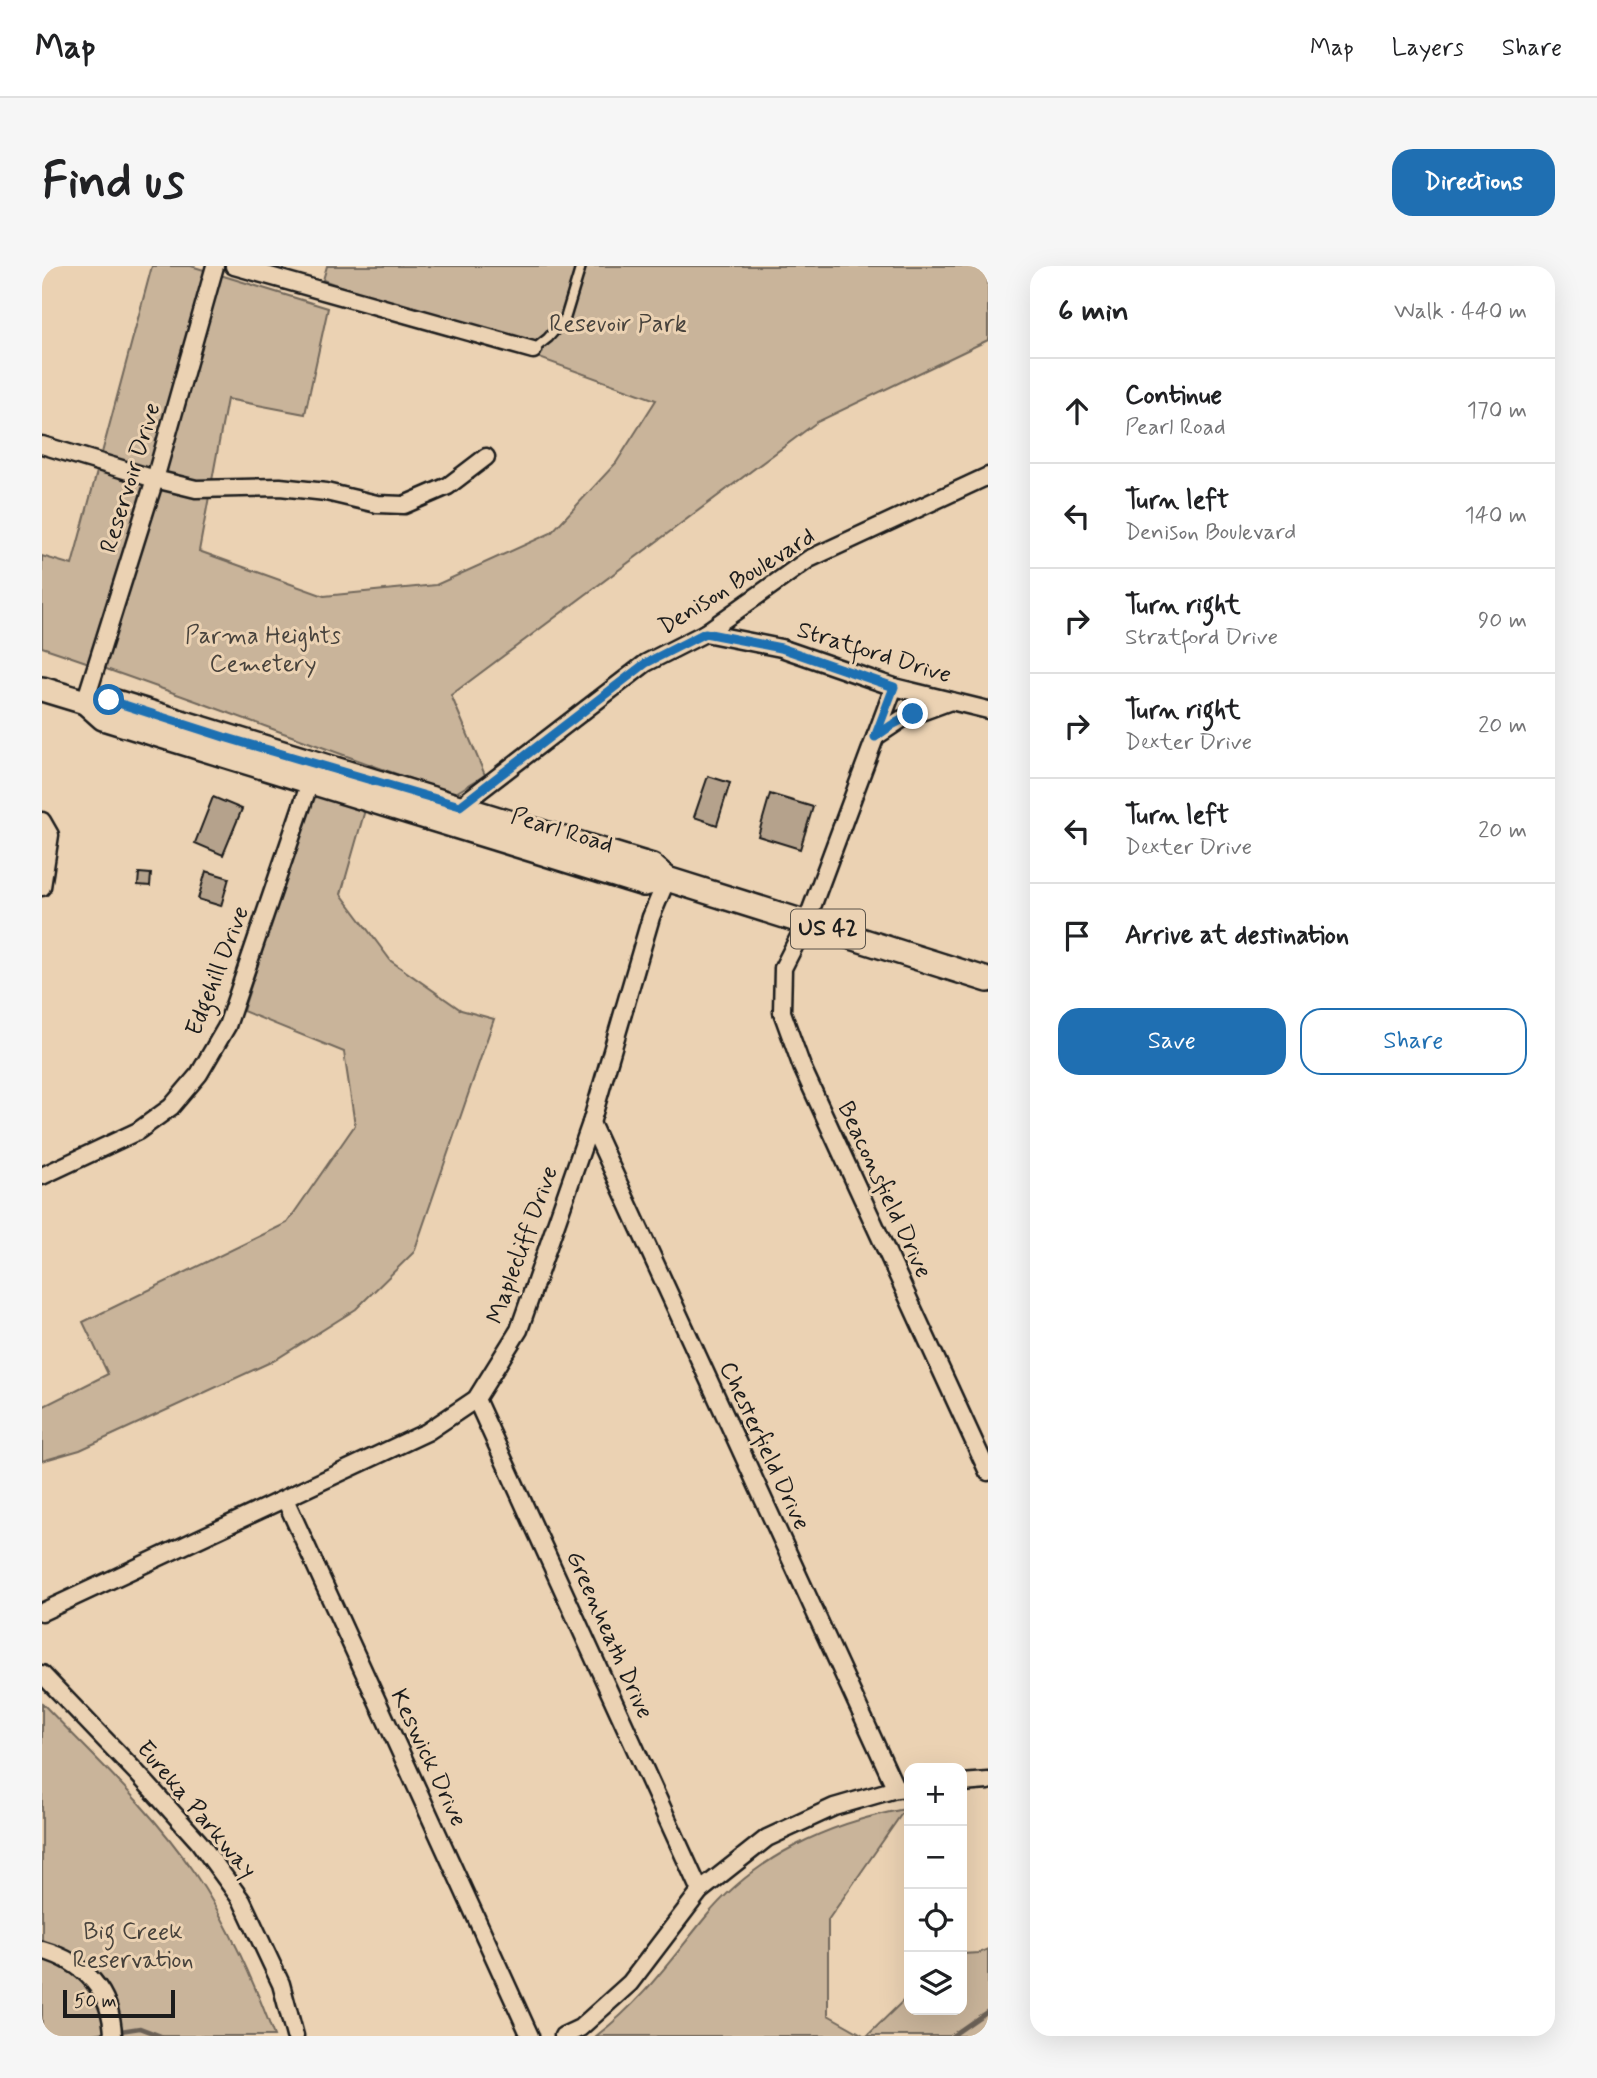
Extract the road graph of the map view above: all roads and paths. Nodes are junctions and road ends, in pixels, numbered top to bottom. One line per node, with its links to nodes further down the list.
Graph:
1 (215, 266): 8 (street, Reservoir Drive)
2 (234, 266): 4 (street)
3 (581, 266): 4 (lane)
4 (533, 350)
5 (42, 445): 8 (street)
6 (486, 457): 8 (street)
7 (988, 476): 9 (street, Denison Boulevard)
8 (155, 480): 13 (street, Reservoir Drive)
9 (705, 633): 10 (street, Stratford Drive); 17 (street, Denison Boulevard)
10 (894, 687): 12 (street, Stratford Drive); 15 (street, Beaconsfield Drive)
11 (42, 689): 13 (main road, Pearl Road / US 42)
12 (951, 701): 14 (street, Stratford Drive); 15 (street)
13 (85, 702): 16 (main road, Pearl Road / US 42); 17 (main road, Pearl Road / US 42)
14 (988, 710)
15 (875, 737): 21 (street, Beaconsfield Drive)
16 (310, 782): 19 (main road, Pearl Road / US 42); 24 (street, Edgehill Drive)
17 (460, 806): 19 (main road, Pearl Road / US 42)
18 (42, 821): 20 (street)
19 (667, 879): 21 (main road, Pearl Road / US 42); 23 (street, Maplecliff Drive)
20 (42, 887)
21 (806, 923): 22 (main road, Pearl Road / US 42); 26 (street, Beaconsfield Drive)
22 (988, 980)
23 (591, 1123): 25 (street, Maplecliff Drive); 32 (street, Chesterfield Drive)
24 (42, 1176)
25 (476, 1399): 27 (street, Maplecliff Drive); 33 (street, Greenheath Drive)
26 (988, 1472)
27 (285, 1499): 28 (street, Maplecliff Drive); 37 (street, Keswick Drive)
28 (42, 1612)
29 (42, 1674): 36 (street, Eureka Parkway)
30 (988, 1781): 31 (street)
31 (967, 1783)
32 (902, 1788): 33 (street)
33 (700, 1891): 38 (street)
34 (42, 1950): 35 (street)
35 (113, 2036)
36 (295, 2036)
37 (530, 2036)
38 (564, 2036)

